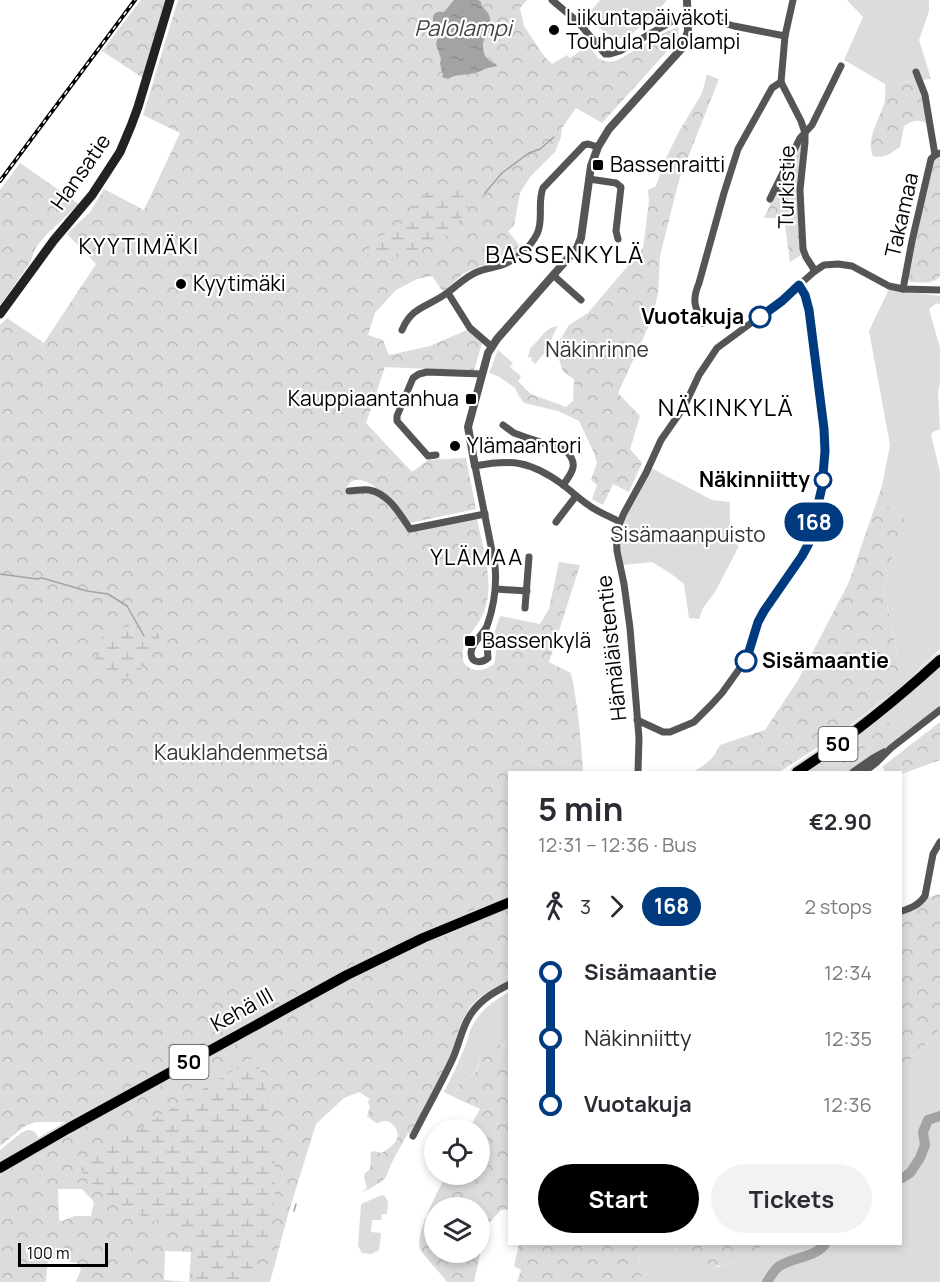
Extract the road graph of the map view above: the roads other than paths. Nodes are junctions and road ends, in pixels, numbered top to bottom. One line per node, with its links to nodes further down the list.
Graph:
1 (170, 0): 26 (main road, Hansatie)
2 (552, 0): 5 (street)
3 (687, 0): 5 (street)
4 (793, 0): 7 (street)
5 (688, 18): 12 (street)
6 (720, 22): 7 (street)
7 (785, 36): 10 (street)
8 (842, 66): 11 (street)
9 (916, 72): 13 (street)
10 (781, 82): 11 (street, Turkistie); 27 (street)
11 (805, 133): 15 (street); 19 (street, Turkistie)
12 (597, 147): 14 (street); 24 (street)
13 (938, 154): 22 (street, Takamaa)
14 (588, 179): 18 (street); 20 (street)
15 (774, 191): 16 (street); 17 (street)
16 (786, 195)
17 (770, 199)
18 (618, 239)
19 (815, 270): 21 (street, Hämäläistentie); 22 (street)
20 (553, 275): 25 (street); 29 (street)
21 (799, 285): 39 (street, Hämäläistentie); 47 (street)
22 (903, 289): 23 (street)
23 (940, 290)
24 (447, 293): 28 (street); 29 (street)
25 (581, 300)
26 (0, 314)
27 (703, 323)
28 (402, 330)
29 (492, 347): 30 (street)
30 (482, 374): 32 (street); 33 (street)
31 (503, 425): 34 (street)
32 (436, 455)
33 (475, 466): 34 (street); 37 (street)
34 (563, 485): 36 (street)
35 (349, 492): 37 (street)
36 (576, 496): 38 (street); 39 (street)
37 (484, 514): 41 (street)
38 (556, 522)
39 (620, 522): 47 (street, Hämäläistentie)
40 (529, 557): 42 (street)
41 (496, 589): 42 (street); 44 (street)
42 (527, 591): 43 (street)
43 (525, 608)
44 (486, 628)
45 (940, 660): 50 (highway, 50)
46 (940, 710): 48 (street)
47 (637, 720): 49 (street, Hämäläistentie)
48 (891, 748): 51 (street); 52 (street)
49 (638, 771)
50 (799, 771)
51 (855, 771)
52 (865, 771)
53 (940, 842): 55 (street)
54 (508, 903): 58 (highway, Kehä III / 50)
55 (902, 911)
56 (508, 985): 57 (street)
57 (413, 1136)
58 (0, 1168)

